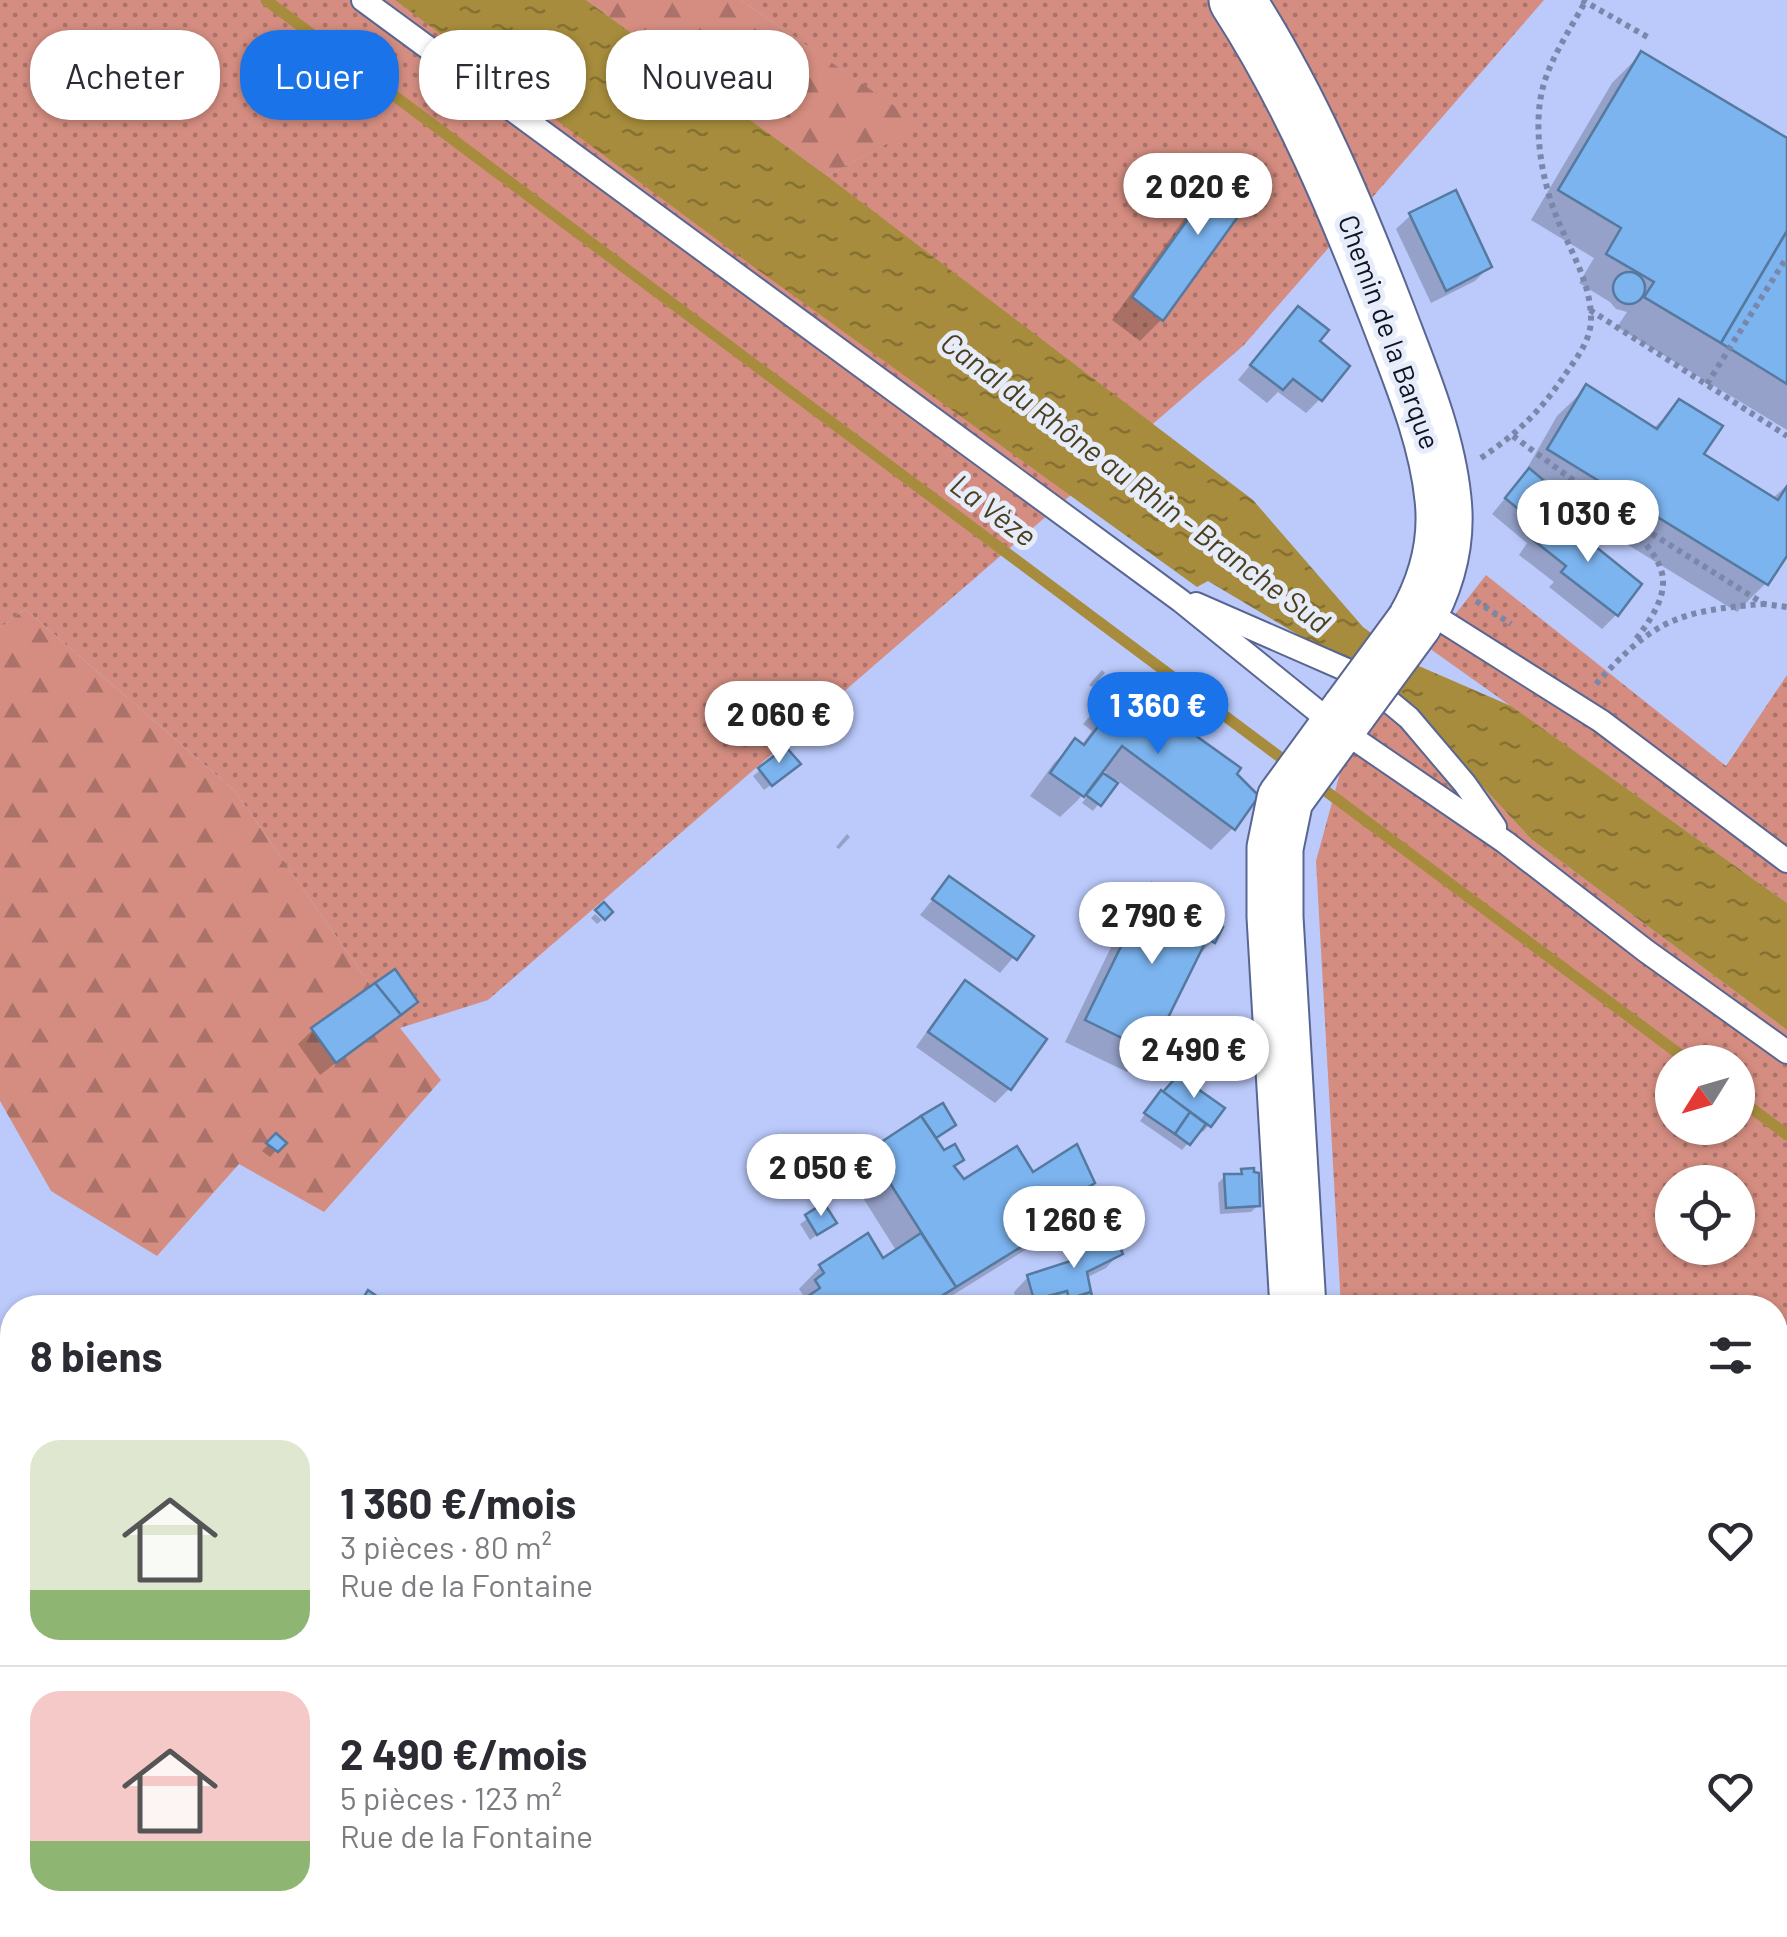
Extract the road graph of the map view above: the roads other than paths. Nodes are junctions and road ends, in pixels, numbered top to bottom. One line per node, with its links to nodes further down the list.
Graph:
1 (363, 0): 3 (lane)
2 (1238, 0): 4 (street, Chemin de la Barque)
3 (1181, 600): 5 (lane); 6 (lane)
4 (1418, 616): 5 (street, Chemin de la Barque, bridge); 7 (lane)
5 (1339, 724): 6 (lane); 9 (street, Chemin de la Barque)
6 (1505, 842): 8 (lane)
7 (1787, 861)
8 (1787, 1052)
9 (1297, 1295)

